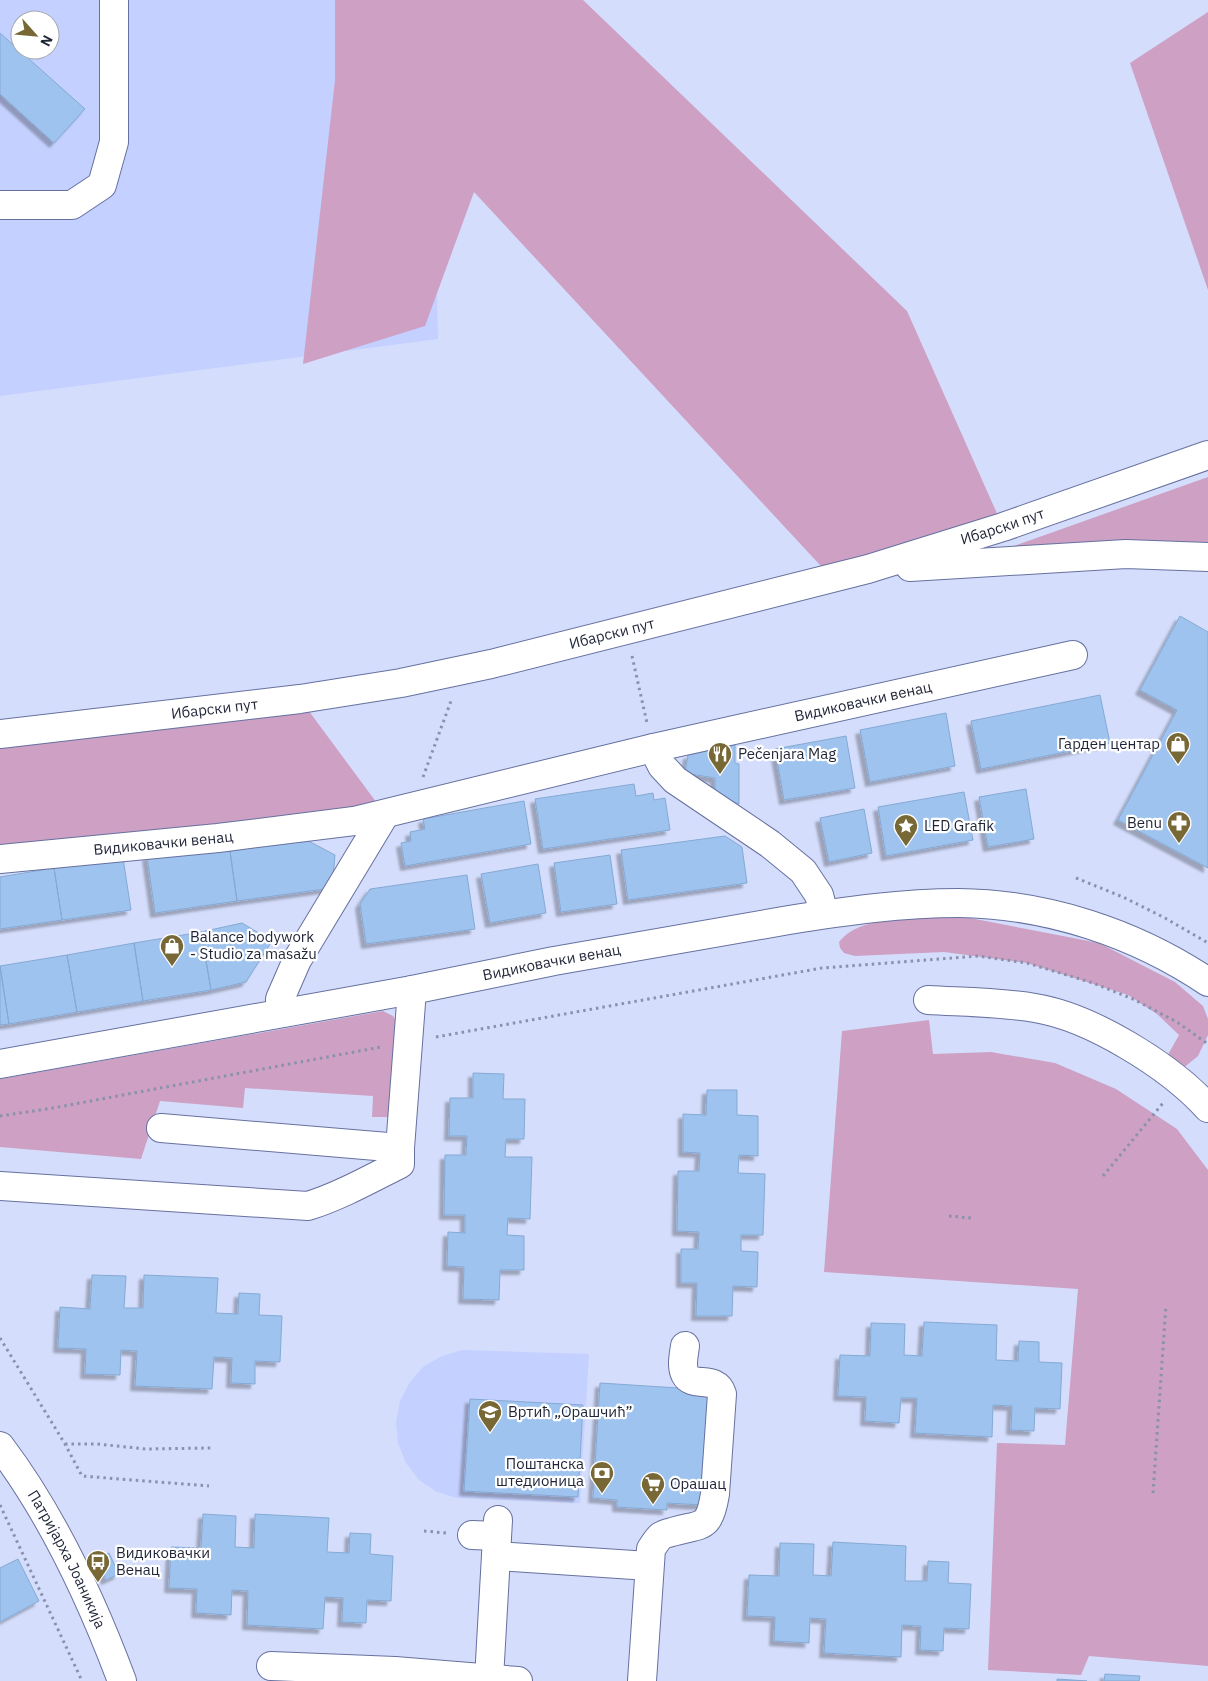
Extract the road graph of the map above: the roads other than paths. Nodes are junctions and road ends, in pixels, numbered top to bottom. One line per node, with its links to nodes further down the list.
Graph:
1 (114, 0): 2 (main road)
2 (0, 205)
3 (1208, 455): 5 (main road, Ибарски пут)
4 (1208, 557): 5 (main road)
5 (868, 570): 7 (main road, Ибарски пут)
6 (1073, 655): 8 (main road, Видиковачки венац)
7 (6, 729)
8 (652, 748): 9 (main road, Видиковачки венац); 11 (main road)
9 (385, 814): 10 (main road, Видиковачки венац); 15 (main road)
10 (0, 859)
11 (824, 914): 12 (main road, Видиковачки венац); 13 (main road, Видиковачки венац)
12 (1208, 982)
13 (412, 990): 15 (main road, Видиковачки венац); 19 (main road)
14 (928, 1000): 17 (main road)
15 (280, 1013): 16 (main road, Видиковачки венац)
16 (0, 1064)
17 (1208, 1108)
18 (161, 1128): 19 (main road)
19 (400, 1148): 20 (main road)
20 (0, 1186)
21 (685, 1346): 23 (main road)
22 (0, 1446): 26 (main road, Патријарха Јоаникија)
23 (649, 1566): 25 (main road); 28 (main road)
24 (271, 1666): 25 (main road)
25 (489, 1679): 27 (main road)
26 (122, 1681)
27 (518, 1681)
28 (642, 1681)

